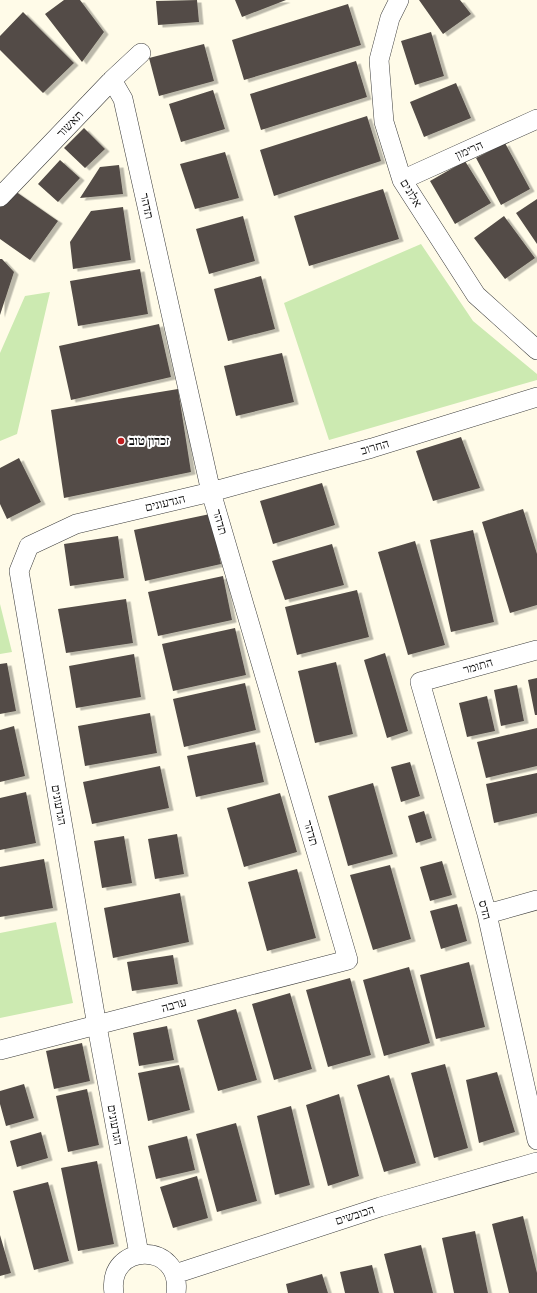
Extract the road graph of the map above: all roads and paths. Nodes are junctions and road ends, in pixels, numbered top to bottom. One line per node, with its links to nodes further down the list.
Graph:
1 (399, 0): 5 (street, אלונים)
2 (141, 53): 3 (street, תאשור)
3 (112, 80): 6 (street, תאשור); 9 (street, תדהר)
4 (537, 119): 5 (street, הרימון)
5 (402, 180): 7 (street, אלונים)
6 (0, 197)
7 (537, 350)
8 (537, 397): 9 (street, החרוב)
9 (211, 492): 14 (street, תדהר); 15 (street, הגדעונים)
10 (537, 650): 11 (street, התומר)
11 (420, 682): 13 (street, הדס)
12 (537, 900): 13 (street)
13 (487, 914): 17 (street, הדס)
14 (348, 960): 15 (street, ערבה)
15 (97, 1026): 16 (street, ערבה); 19 (street, הגדעונים)
16 (0, 1050)
17 (537, 1140)
18 (537, 1162): 20 (street, הכובשים)
19 (139, 1254): 20 (street); 21 (street)
20 (175, 1274): 22 (street)
21 (113, 1293)
22 (176, 1293)

